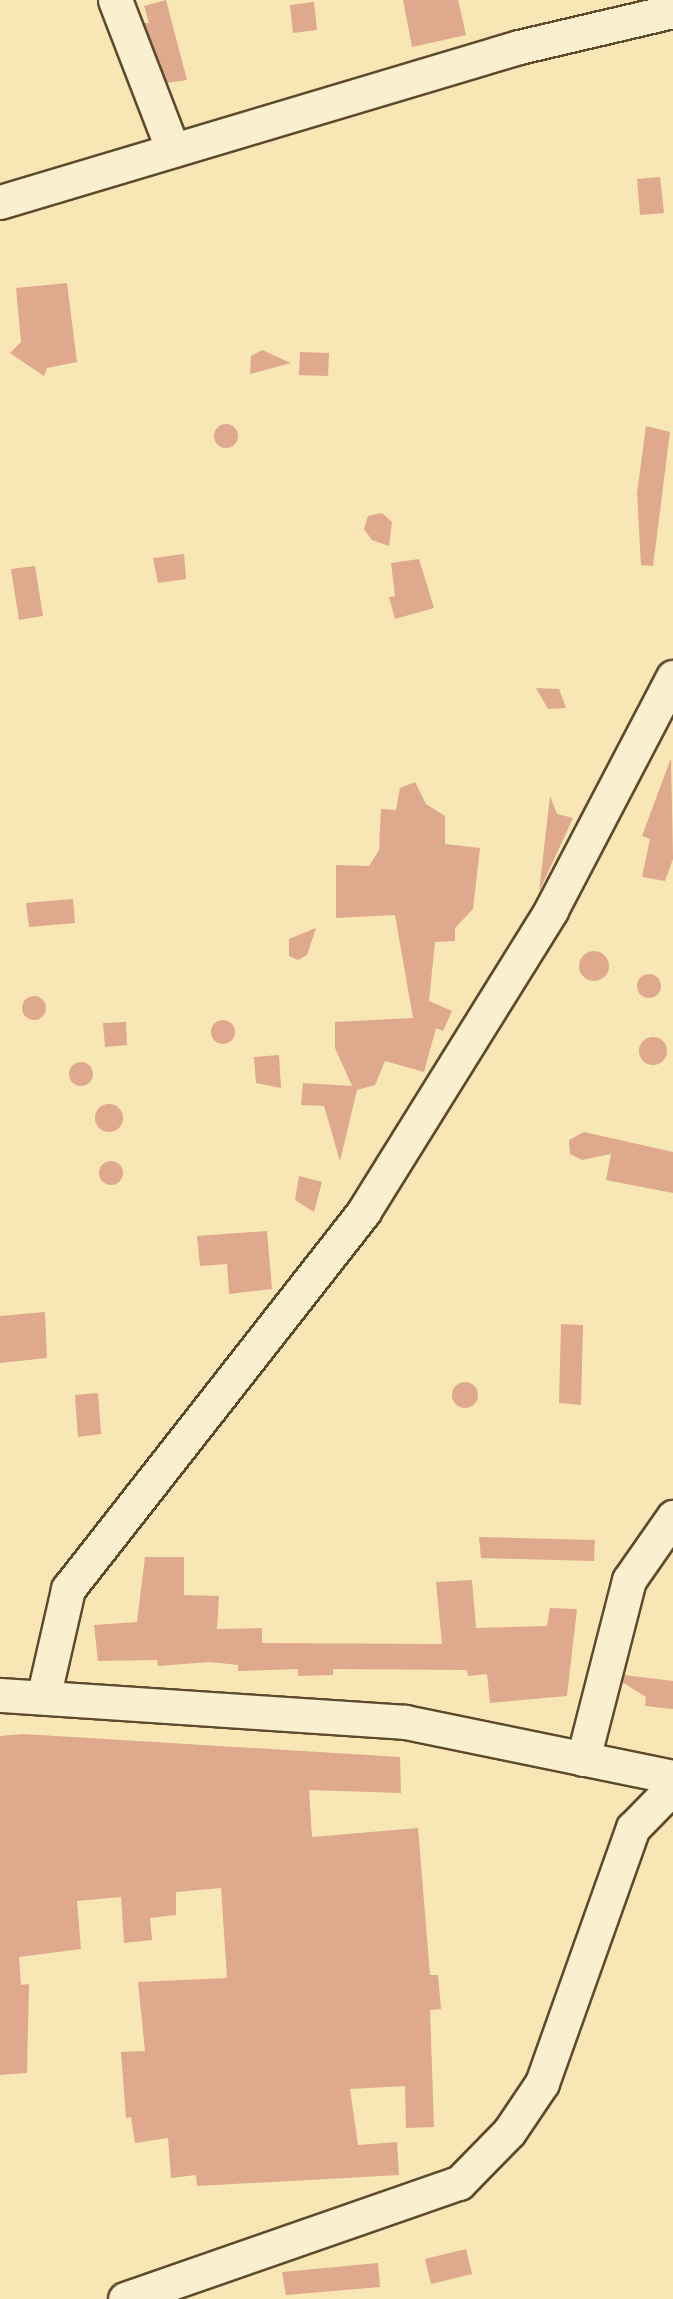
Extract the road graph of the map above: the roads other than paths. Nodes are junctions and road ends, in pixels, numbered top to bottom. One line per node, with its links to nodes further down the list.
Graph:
1 (115, 0): 3 (street)
2 (673, 11): 3 (street)
3 (173, 150): 4 (street)
4 (0, 202)
5 (673, 678): 7 (street)
6 (673, 1517): 9 (street)
7 (44, 1694): 8 (street); 9 (street)
8 (0, 1695)
9 (583, 1759): 10 (street)
10 (673, 1777)
11 (673, 1787): 12 (street)
12 (125, 2299)

